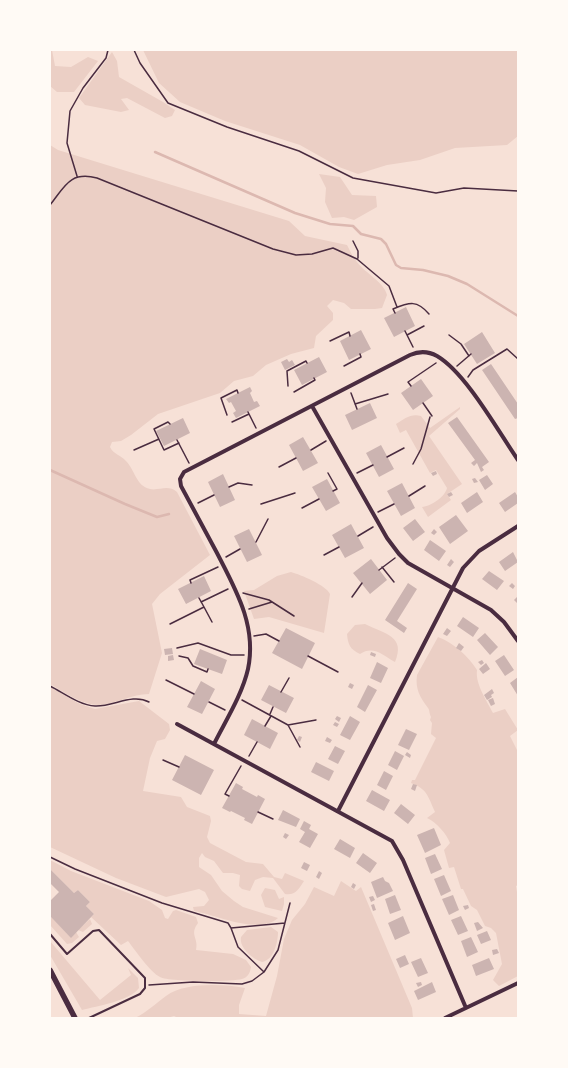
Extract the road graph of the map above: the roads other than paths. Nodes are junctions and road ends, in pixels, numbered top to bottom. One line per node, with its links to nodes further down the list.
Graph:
1 (312, 406): 2 (street); 4 (street); 7 (street)
2 (518, 460)
3 (518, 526): 4 (street)
4 (453, 588): 5 (street); 8 (street)
5 (518, 641)
6 (177, 724): 7 (street)
7 (214, 744): 8 (street)
8 (338, 811): 12 (street)
9 (50, 934): 14 (lane)
10 (50, 970): 13 (main road)
11 (518, 983): 12 (street)
12 (466, 1008): 15 (street)
13 (75, 1018)
14 (89, 1018)
15 (445, 1018)

